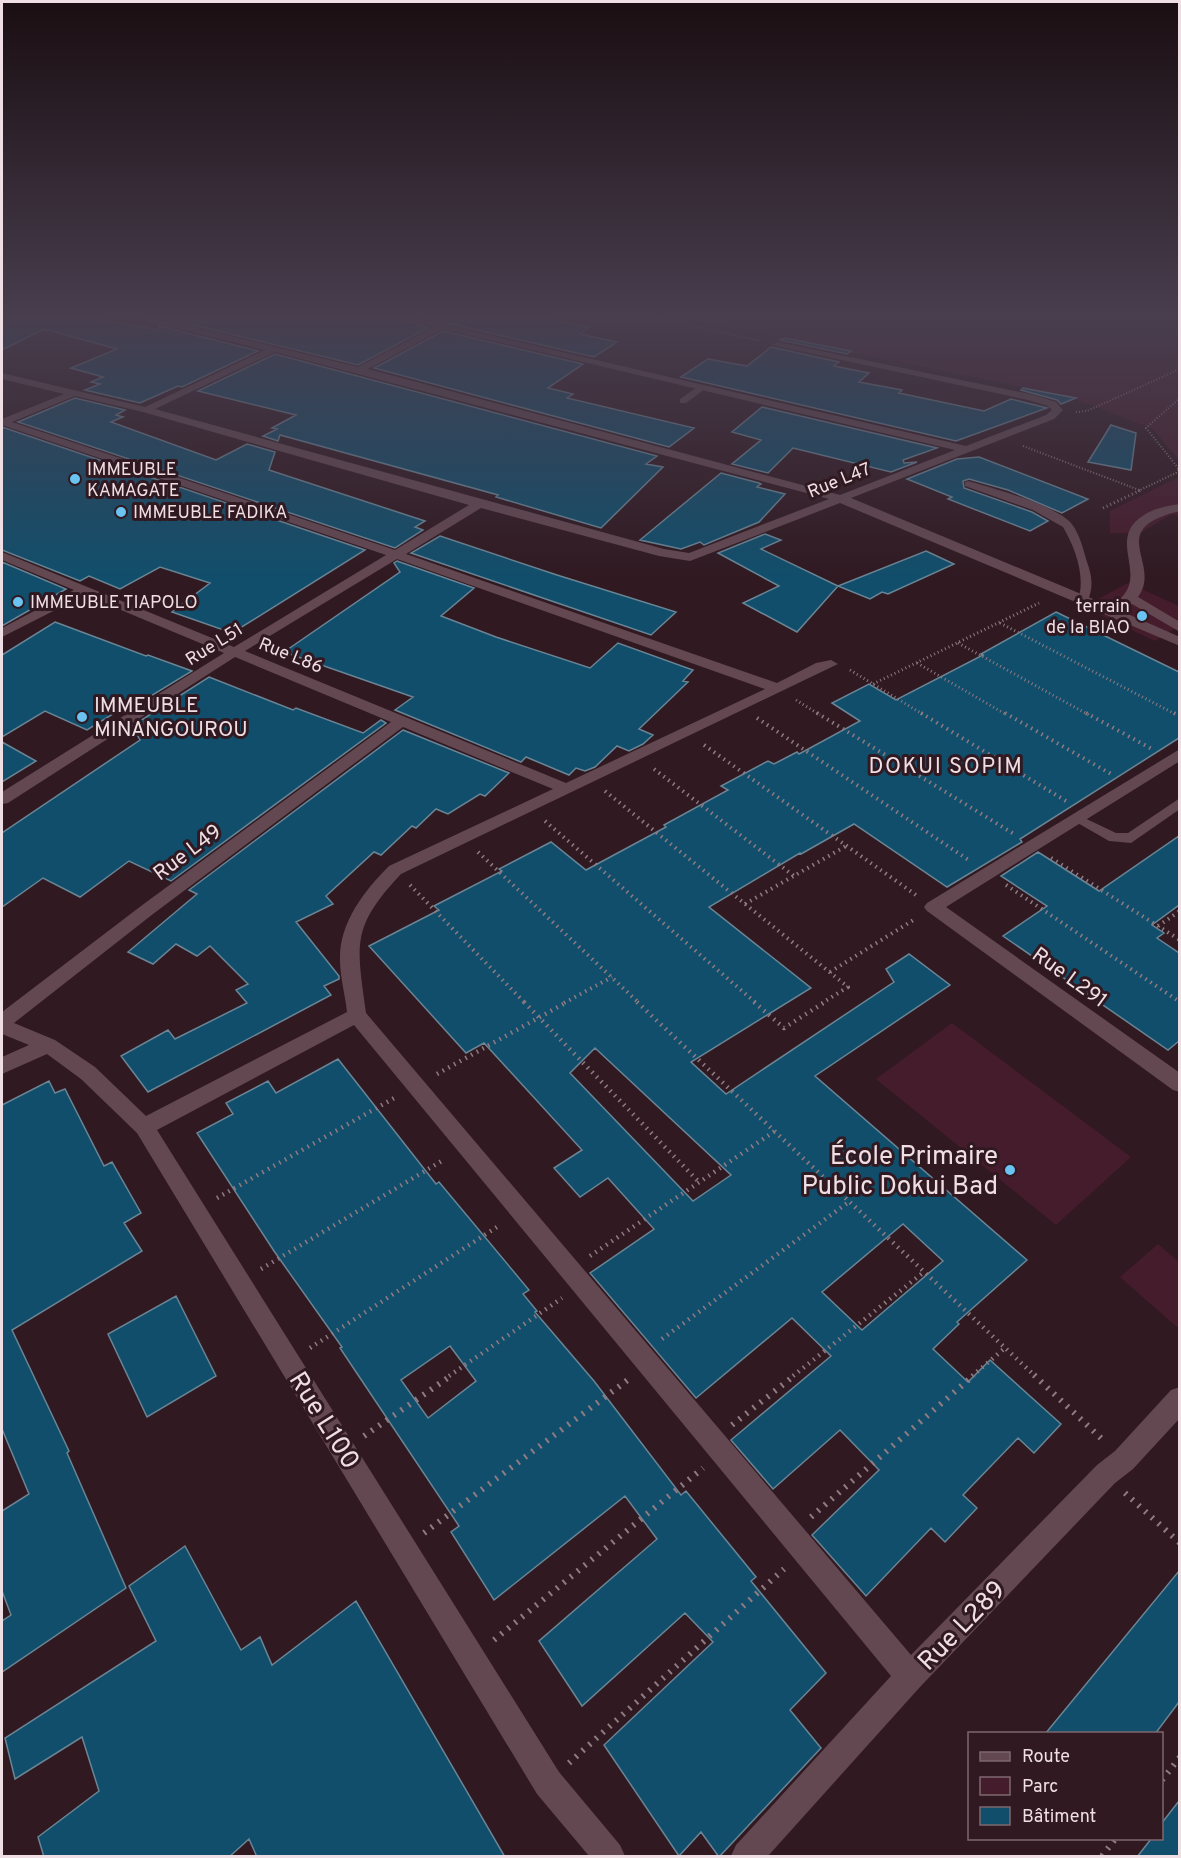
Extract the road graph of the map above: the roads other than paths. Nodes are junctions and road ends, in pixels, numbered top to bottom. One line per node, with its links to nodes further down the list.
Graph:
1 (45, 405): 8 (street)
2 (125, 405): 7 (street)
3 (157, 405): 7 (street)
4 (489, 405): 11 (street)
5 (774, 405): 9 (street)
6 (1053, 405): 9 (street, Rue L47)
7 (146, 410): 12 (street)
8 (2, 422): 14 (street)
9 (964, 449): 11 (street, Rue L47)
10 (968, 484): 18 (lane)
11 (842, 499): 12 (street, Rue L47); 18 (street)
12 (479, 504): 14 (street, Rue L51)
13 (1179, 507): 17 (street)
14 (395, 554): 23 (street, Rue L51); 25 (street)
15 (2, 556): 16 (street, Rue L86)
16 (85, 590): 21 (street); 23 (street, Rue L86)
17 (1132, 599): 19 (street); 20 (street)
18 (1083, 600): 19 (street)
19 (1109, 612): 22 (street)
20 (1179, 628)
21 (2, 633)
22 (1179, 642)
23 (233, 653): 26 (street, Rue L86); 29 (street, Rue L51)
24 (831, 664): 25 (street)
25 (777, 688): 28 (street)
26 (402, 721): 28 (street, Rue L86); 33 (street, Rue L49)
27 (1175, 756): 31 (street)
28 (566, 789): 32 (street)
29 (2, 799)
30 (1179, 802): 31 (lane)
31 (1081, 815): 36 (street, Rue L291)
32 (357, 1015): 37 (street); 39 (street)
33 (2, 1024): 34 (street, Rue L100)
34 (48, 1045): 35 (street); 37 (street, Rue L100)
35 (2, 1066)
36 (1179, 1084)
37 (144, 1127): 40 (street, Rue L100)
38 (1179, 1399): 39 (street, Rue L289)
39 (910, 1677): 41 (street, Rue L289)
40 (609, 1857)
41 (747, 1857)

